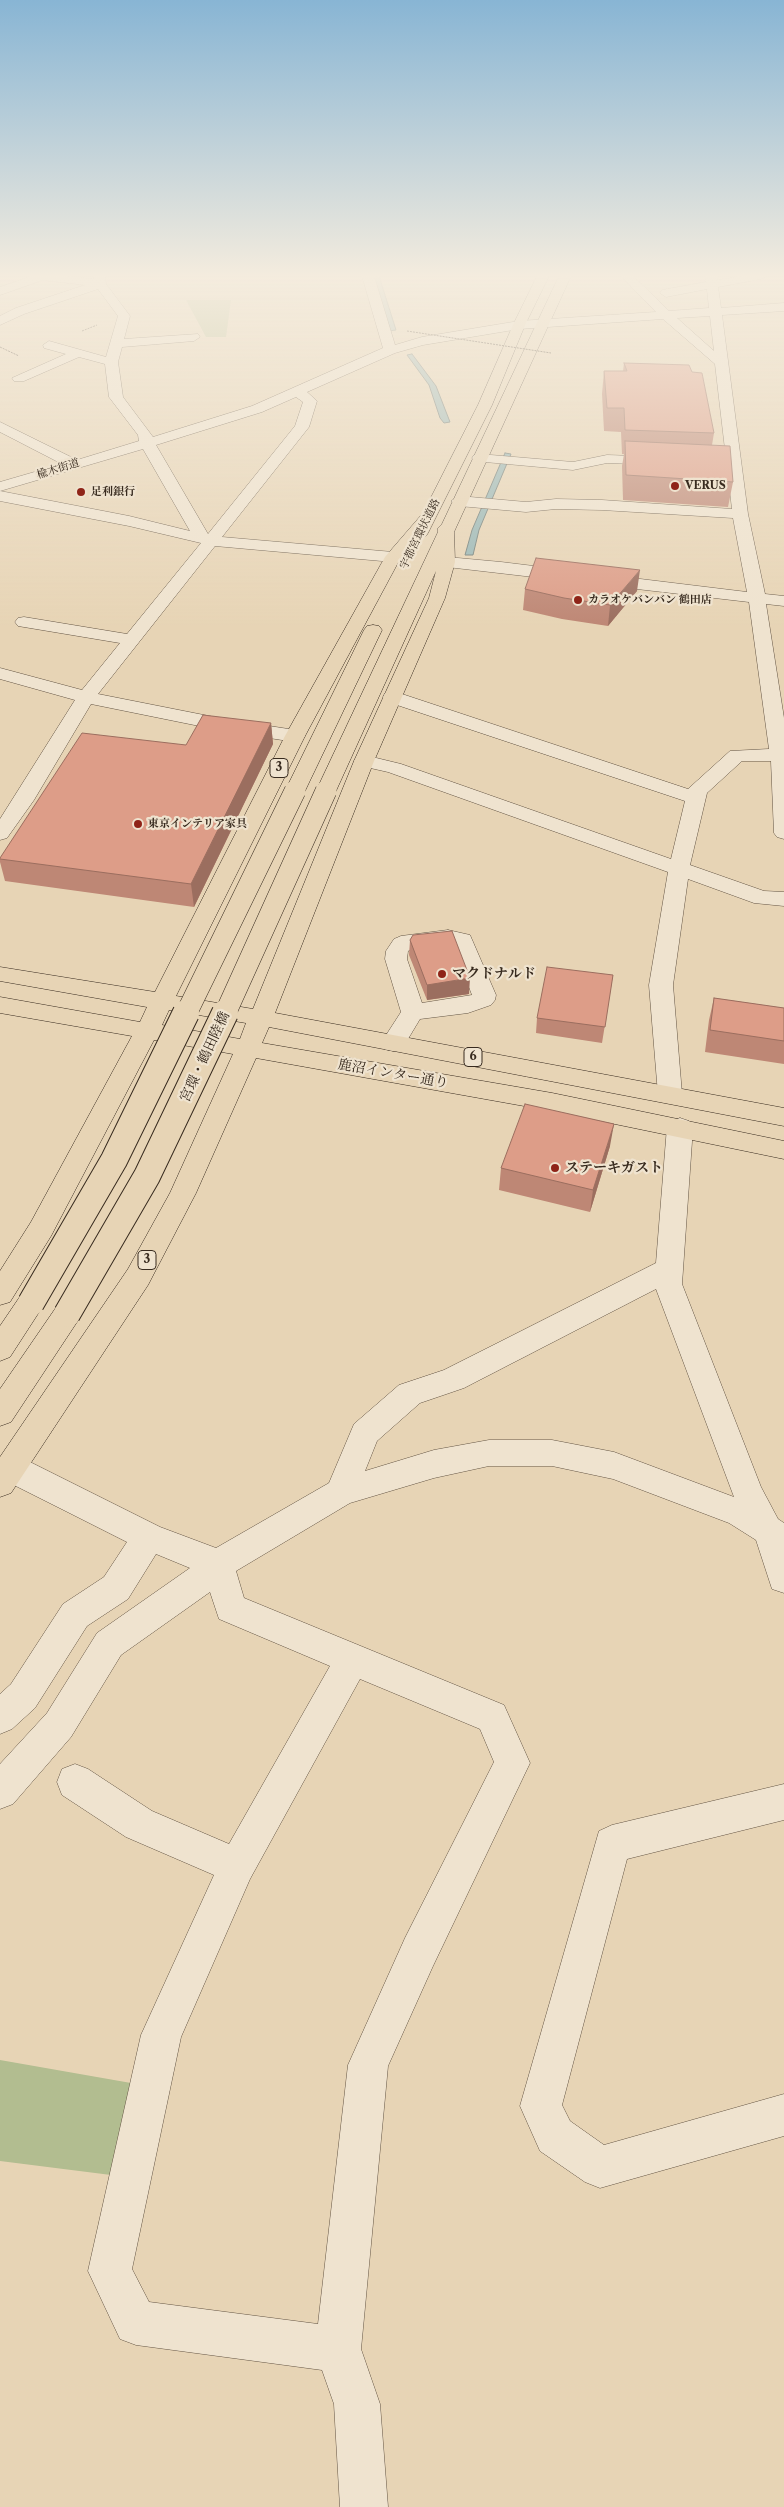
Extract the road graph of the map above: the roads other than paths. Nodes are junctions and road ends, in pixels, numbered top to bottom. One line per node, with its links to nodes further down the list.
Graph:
1 (115, 393): 8 (street)
2 (295, 393): 8 (street, 楡木街道)
3 (299, 393): 20 (street)
4 (491, 393): 18 (main road, 宇都宮環状道路 / 3)
5 (510, 393): 9 (main road, 宇都宮環状道路 / 3)
6 (727, 393): 13 (street)
7 (2, 429): 12 (street)
8 (147, 443): 12 (street, 楡木街道); 20 (street)
9 (479, 458): 10 (street); 16 (main road, 宇都宮環状道路 / 3)
10 (676, 462)
11 (715, 463): 13 (street)
12 (74, 464): 14 (street, 楡木街道)
13 (735, 464): 17 (street)
14 (0, 487)
15 (0, 496): 20 (street)
16 (459, 501): 17 (street); 19 (main road, 宇都宮環状道路 / 3)
17 (740, 514): 24 (street)
18 (428, 516): 21 (main road, 3); 23 (main road, 宇都宮環状道路 / 3)
19 (446, 528): 22 (main road, 3); 35 (main road, 宇都宮環状道路 / 3)
20 (206, 540): 21 (street); 28 (street)
21 (393, 557): 32 (main road, 3)
22 (447, 562): 24 (street); 31 (main road, 3)
23 (389, 596)
24 (757, 598): 25 (street); 33 (street)
25 (784, 601)
26 (381, 614): 55 (main road, 3, bridge)
27 (24, 622): 28 (street)
28 (132, 640): 30 (street)
29 (0, 674): 30 (street)
30 (86, 697): 32 (street); 38 (street)
31 (392, 697): 34 (main road, 3); 36 (street)
32 (295, 736): 42 (main road, 3)
33 (780, 742): 36 (street); 37 (street)
34 (364, 761): 39 (street); 45 (main road, 3)
35 (326, 791): 56 (main road, 宮環・鶴田陸橋 / 3, bridge)
36 (696, 798): 39 (street)
37 (784, 833)
38 (0, 834)
39 (679, 868): 40 (street); 49 (street)
40 (784, 899)
41 (0, 974): 42 (main road, 6)
42 (162, 1001): 45 (main road, 6); 46 (main road, 3)
43 (0, 1005): 46 (main road, 鹿沼インター通り / 6)
44 (413, 1012): 47 (street)
45 (261, 1018): 47 (main road, 6); 48 (main road, 3)
46 (147, 1031): 48 (main road, 鹿沼インター通り / 6); 54 (main road, 3)
47 (393, 1043): 49 (main road, 6)
48 (248, 1048): 51 (main road, 鹿沼インター通り / 6); 57 (main road, 3)
49 (670, 1094): 50 (main road, 6)
50 (784, 1117)
51 (680, 1127): 52 (main road, 鹿沼インター通り / 6); 53 (street)
52 (784, 1150)
53 (669, 1269): 58 (street); 59 (street)
54 (0, 1294)
55 (0, 1349)
56 (0, 1413)
57 (6, 1475): 60 (street)
58 (342, 1492): 59 (street); 61 (street)
59 (776, 1535): 62 (street)
60 (150, 1537): 61 (street); 64 (street)
61 (218, 1564): 63 (street); 66 (street)
62 (784, 1578)
63 (352, 1660): 68 (street); 70 (street)
64 (0, 1716)
65 (74, 1782): 68 (street)
66 (0, 1791)
67 (784, 1802): 69 (street)
68 (237, 1866): 70 (street)
69 (784, 2115)
70 (338, 2349): 71 (street)
71 (364, 2507)

